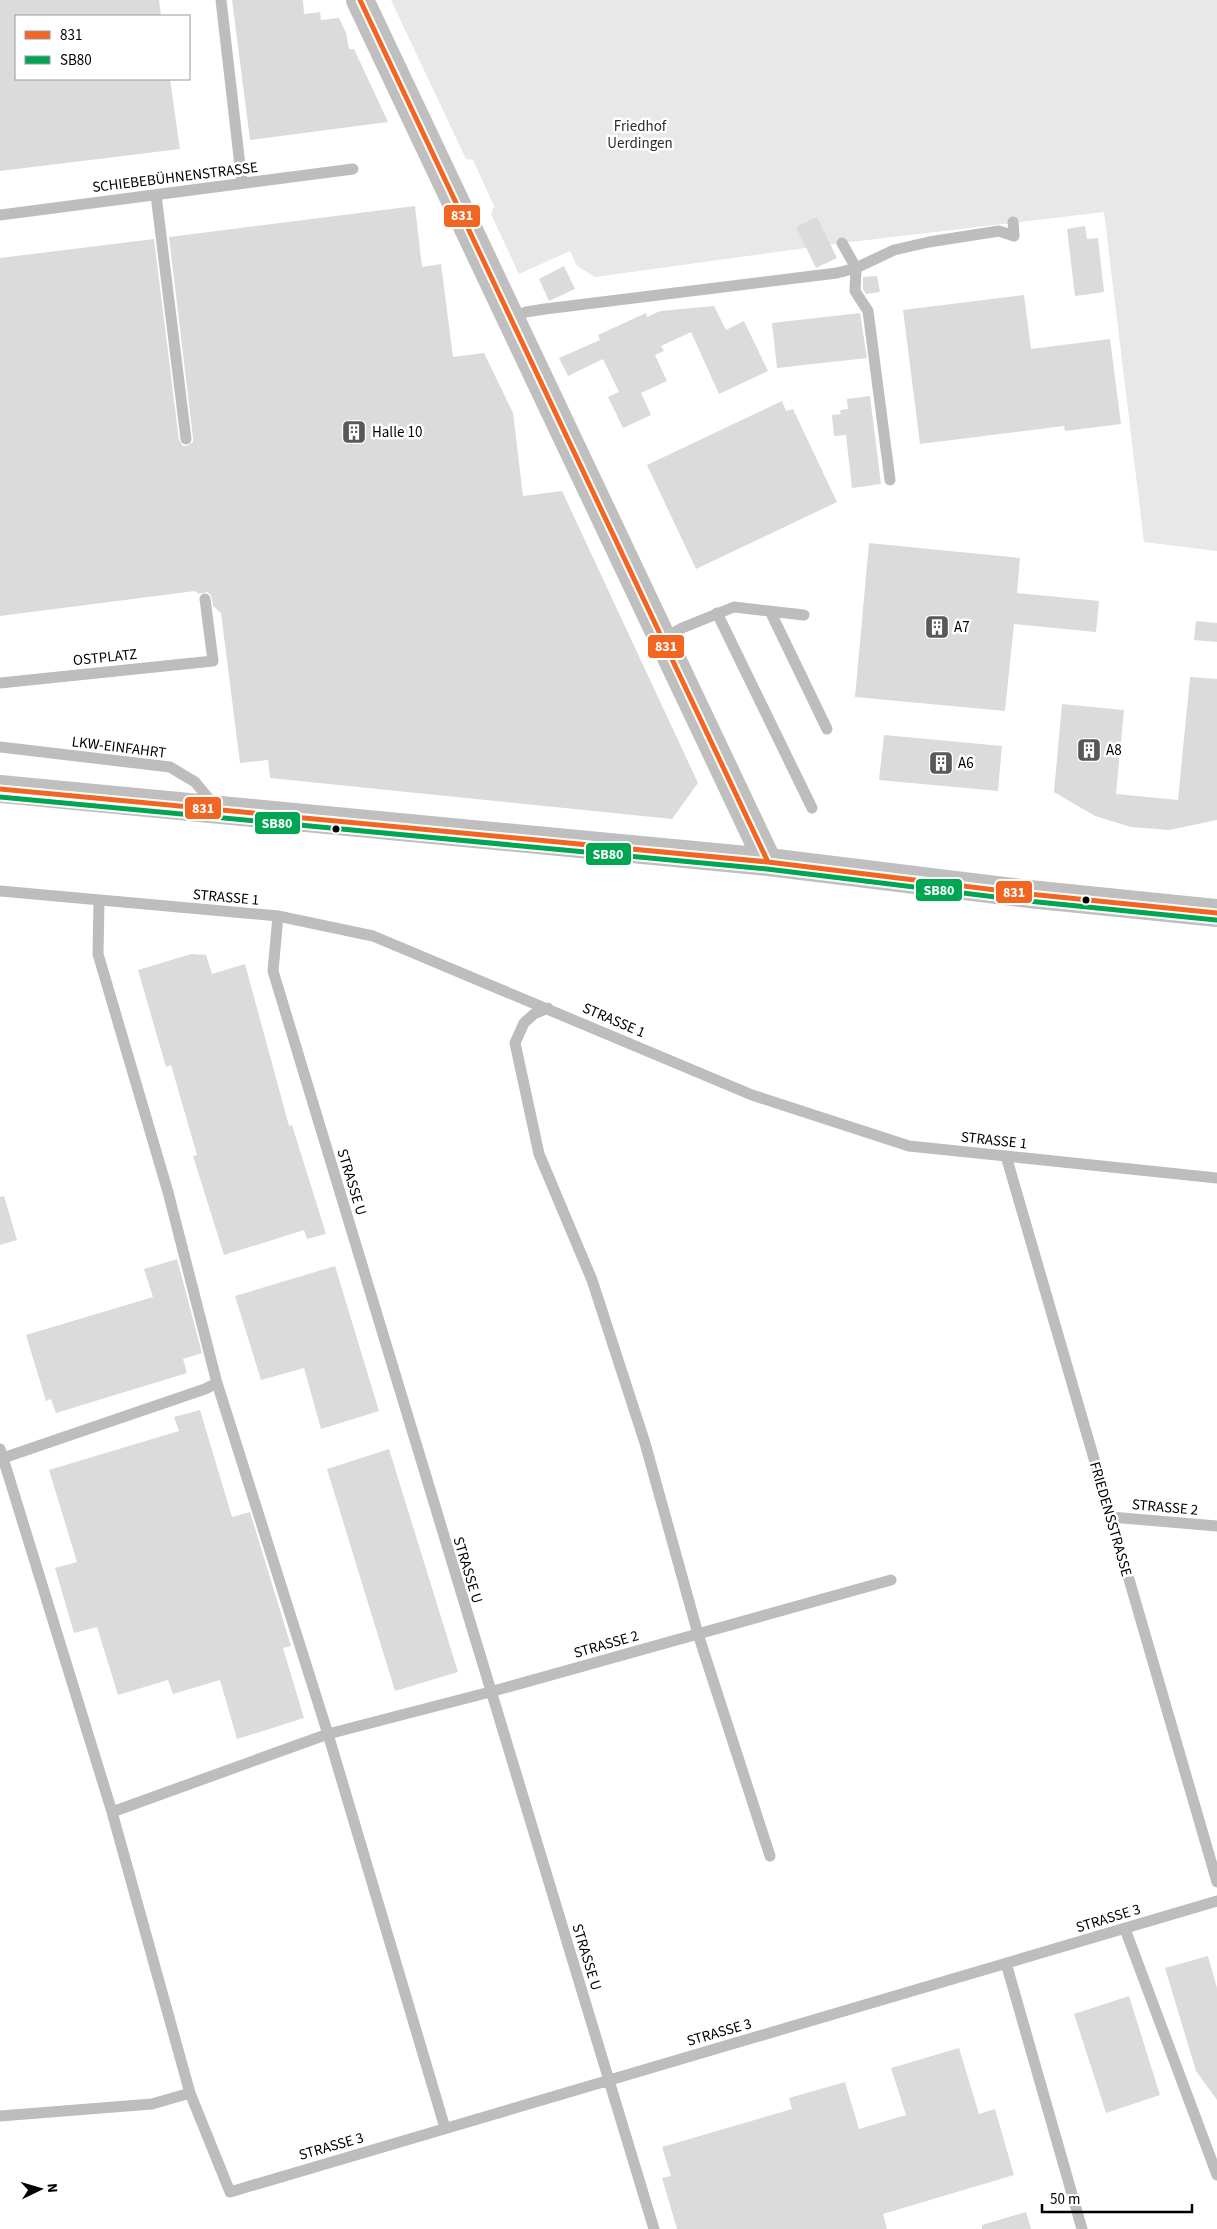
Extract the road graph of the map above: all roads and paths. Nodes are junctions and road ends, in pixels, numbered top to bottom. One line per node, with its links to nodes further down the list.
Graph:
1 (220, 0): 4 (lane)
2 (360, 0): 10 (main road)
3 (353, 169): 4 (lane, SCHIEBEBÜHNENSTRASSE)
4 (242, 183): 5 (lane, SCHIEBEBÜHNENSTRASSE)
5 (156, 194): 6 (lane, SCHIEBEBÜHNENSTRASSE); 11 (lane)
6 (0, 215)
7 (1013, 222): 9 (lane)
8 (842, 243): 9 (lane)
9 (856, 268): 10 (lane); 12 (lane)
10 (511, 319): 17 (main road)
11 (186, 439)
12 (890, 480)
13 (205, 599): 18 (lane, OSTPLATZ)
14 (770, 611): 15 (lane); 16 (lane); 19 (lane)
15 (717, 613): 17 (lane); 22 (lane)
16 (804, 615)
17 (663, 639): 24 (main road)
18 (0, 683)
19 (827, 729)
20 (0, 747): 23 (lane, LKW-EINFAHRT)
21 (0, 789): 23 (main road)
22 (812, 808)
23 (218, 810): 24 (main road)
24 (768, 862): 27 (main road)
25 (0, 891): 26 (lane, STRASSE 1)
26 (99, 902): 28 (lane, STRASSE 1); 32 (lane)
27 (1217, 913)
28 (278, 916): 29 (lane, STRASSE 1); 38 (lane, STRASSE U)
29 (548, 1008): 30 (lane, STRASSE 1); 37 (lane)
30 (1006, 1156): 31 (lane, STRASSE 1); 34 (lane, FRIEDENSSTRASSE)
31 (1217, 1178)
32 (217, 1383): 33 (lane); 39 (lane)
33 (1, 1456): 40 (lane)
34 (1111, 1517): 35 (lane, STRASSE 2); 42 (lane, FRIEDENSSTRASSE)
35 (1217, 1526)
36 (891, 1580): 37 (lane, STRASSE 2)
37 (698, 1634): 38 (lane, STRASSE 2); 41 (lane)
38 (490, 1692): 39 (lane, STRASSE 2); 46 (lane, STRASSE U)
39 (328, 1734): 40 (lane, STRASSE 2); 49 (lane)
40 (112, 1812): 47 (lane)
41 (770, 1856)
42 (1217, 1882)
43 (1217, 1901): 44 (lane, STRASSE 3)
44 (1125, 1929): 45 (lane, STRASSE 3); 50 (lane)
45 (1006, 1963): 46 (lane, STRASSE 3); 52 (lane)
46 (609, 2080): 49 (lane, STRASSE 3); 51 (lane, STRASSE U)
47 (190, 2093): 48 (lane); 49 (lane, STRASSE 3)
48 (0, 2116)
49 (445, 2128)
50 (1217, 2175)
51 (654, 2229)
52 (1082, 2229)

